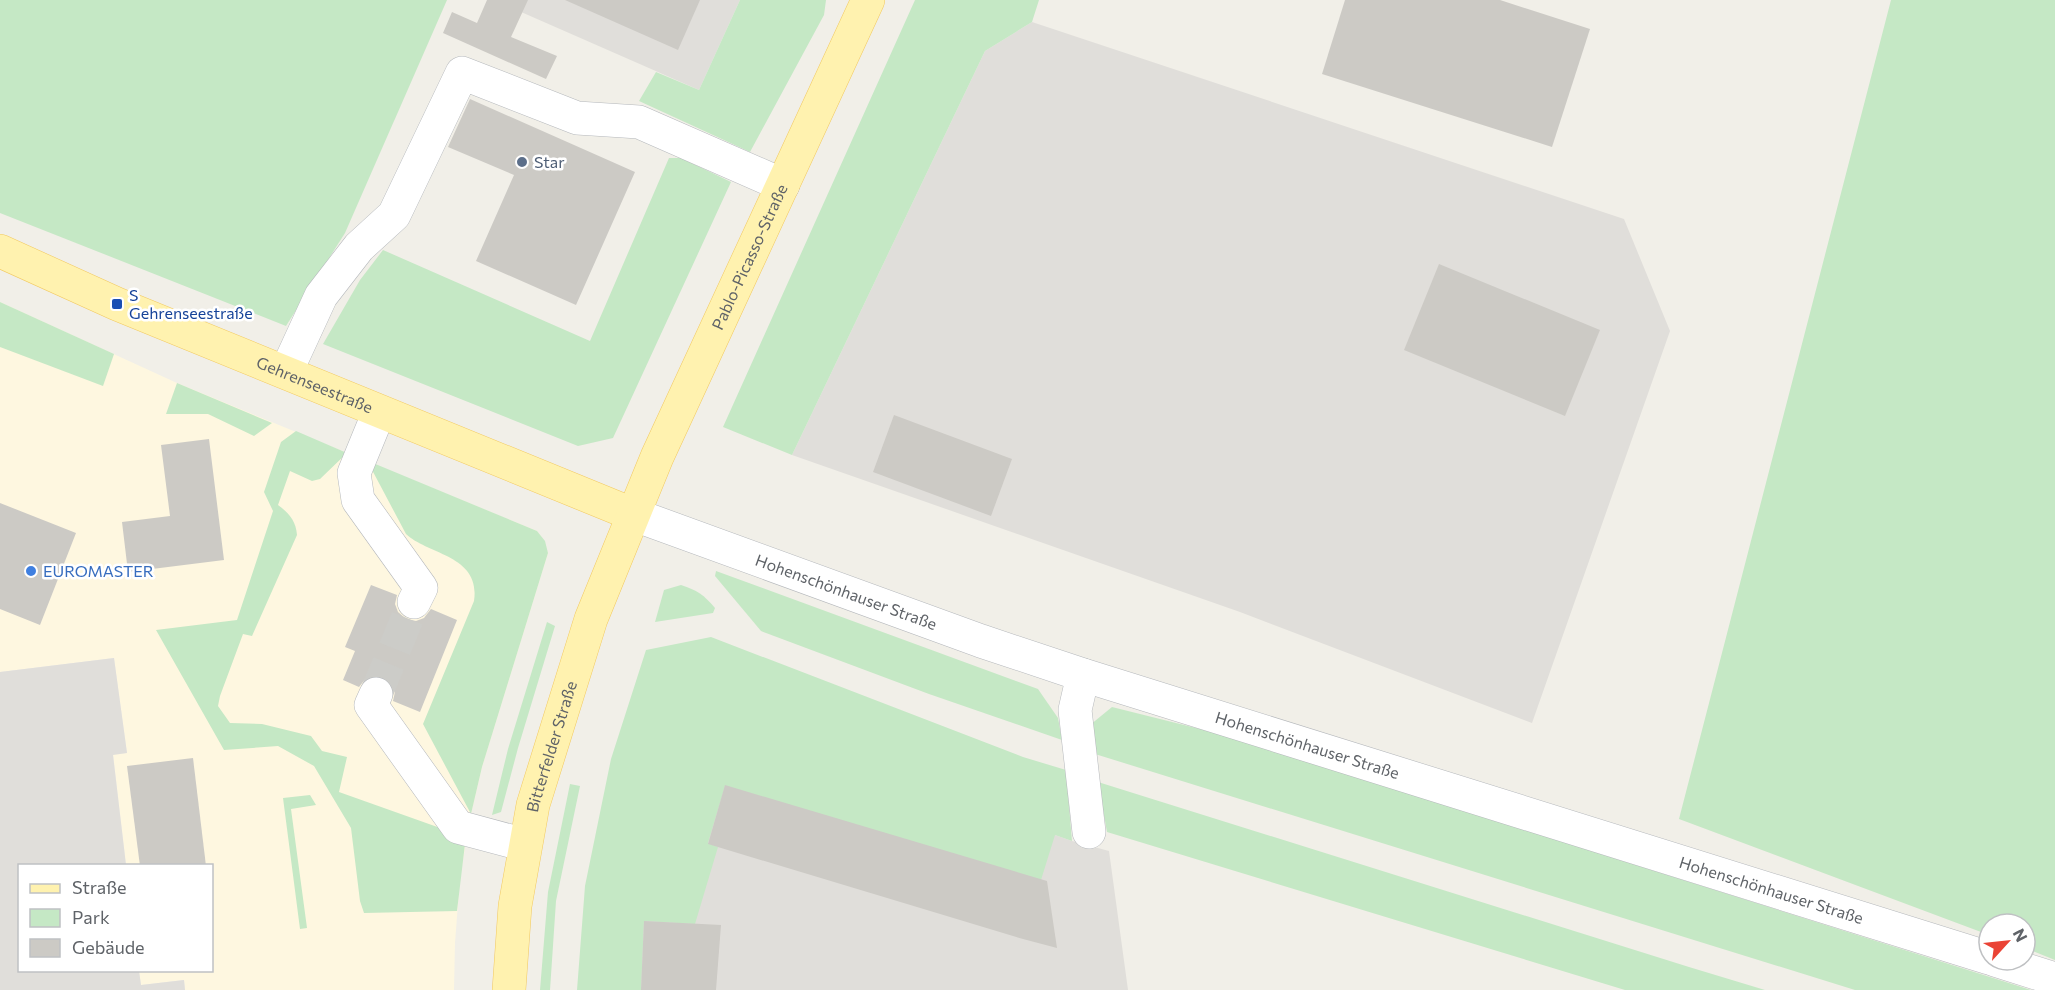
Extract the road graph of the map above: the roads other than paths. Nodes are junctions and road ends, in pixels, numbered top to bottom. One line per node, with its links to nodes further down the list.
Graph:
1 (868, 0): 2 (main road, Pablo-Picasso-Straße)
2 (783, 185): 4 (street); 6 (main road, Pablo-Picasso-Straße)
3 (0, 251): 4 (main road, Gehrenseestraße)
4 (286, 372): 5 (main road, Gehrenseestraße)
5 (379, 412): 6 (main road, Gehrenseestraße); 7 (street)
6 (632, 514): 8 (street, Hohenschönhauser Straße); 11 (main road, Bitterfelder Straße)
7 (414, 602)
8 (1083, 675): 10 (street); 12 (street, Hohenschönhauser Straße)
9 (376, 694): 11 (street)
10 (1089, 832)
11 (525, 845): 15 (main road, Bitterfelder Straße)
12 (1977, 954)
13 (2033, 972): 14 (street)
14 (2055, 979)
15 (509, 990)

